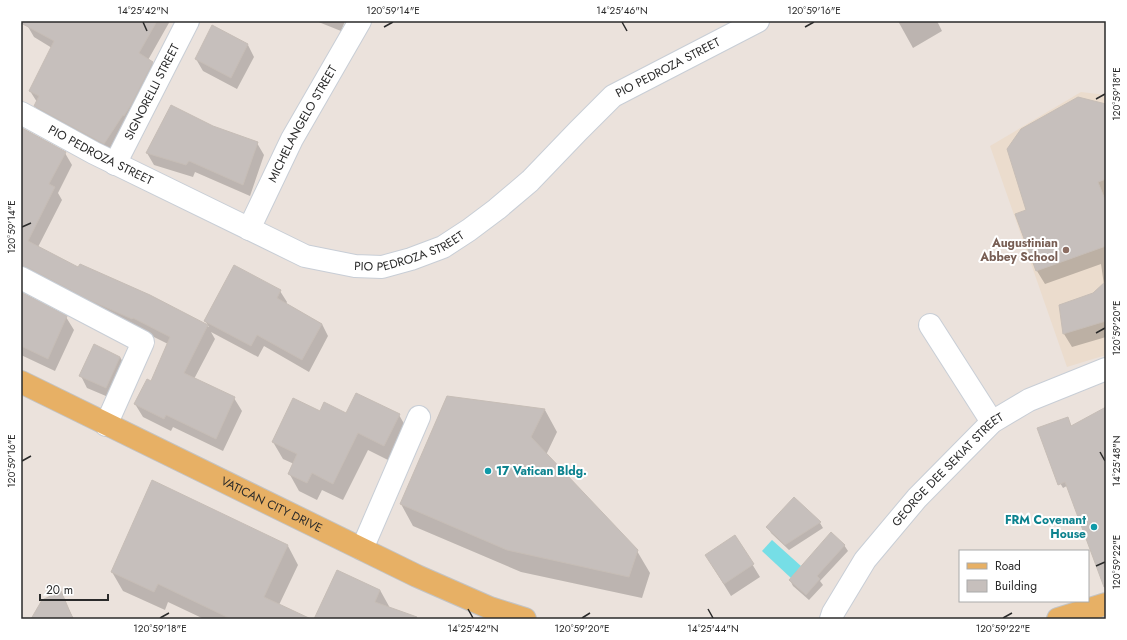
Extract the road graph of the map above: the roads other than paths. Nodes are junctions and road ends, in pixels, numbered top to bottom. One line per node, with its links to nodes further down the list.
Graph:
1 (188, 21): 5 (street, SIGNORELLI STREET)
2 (360, 21): 6 (street, MICHELANGELO STREET)
3 (758, 21): 6 (street, PIO PEDROZA STREET)
4 (21, 113): 5 (street, PIO PEDROZA STREET)
5 (115, 164): 6 (street, PIO PEDROZA STREET)
6 (249, 229)
7 (21, 278): 13 (street)
8 (930, 325): 12 (street)
9 (1106, 369): 12 (street, GEORGE DEE SEKIAT STREET)
10 (21, 382): 13 (main road, VATICAN CITY DRIVE)
11 (419, 417): 14 (street)
12 (992, 422): 17 (street, GEORGE DEE SEKIAT STREET)
13 (106, 424): 14 (main road, VATICAN CITY DRIVE)
14 (362, 549): 16 (main road, VATICAN CITY DRIVE)
15 (1106, 604): 18 (main road)
16 (525, 619)
17 (831, 619)
18 (1058, 619)

